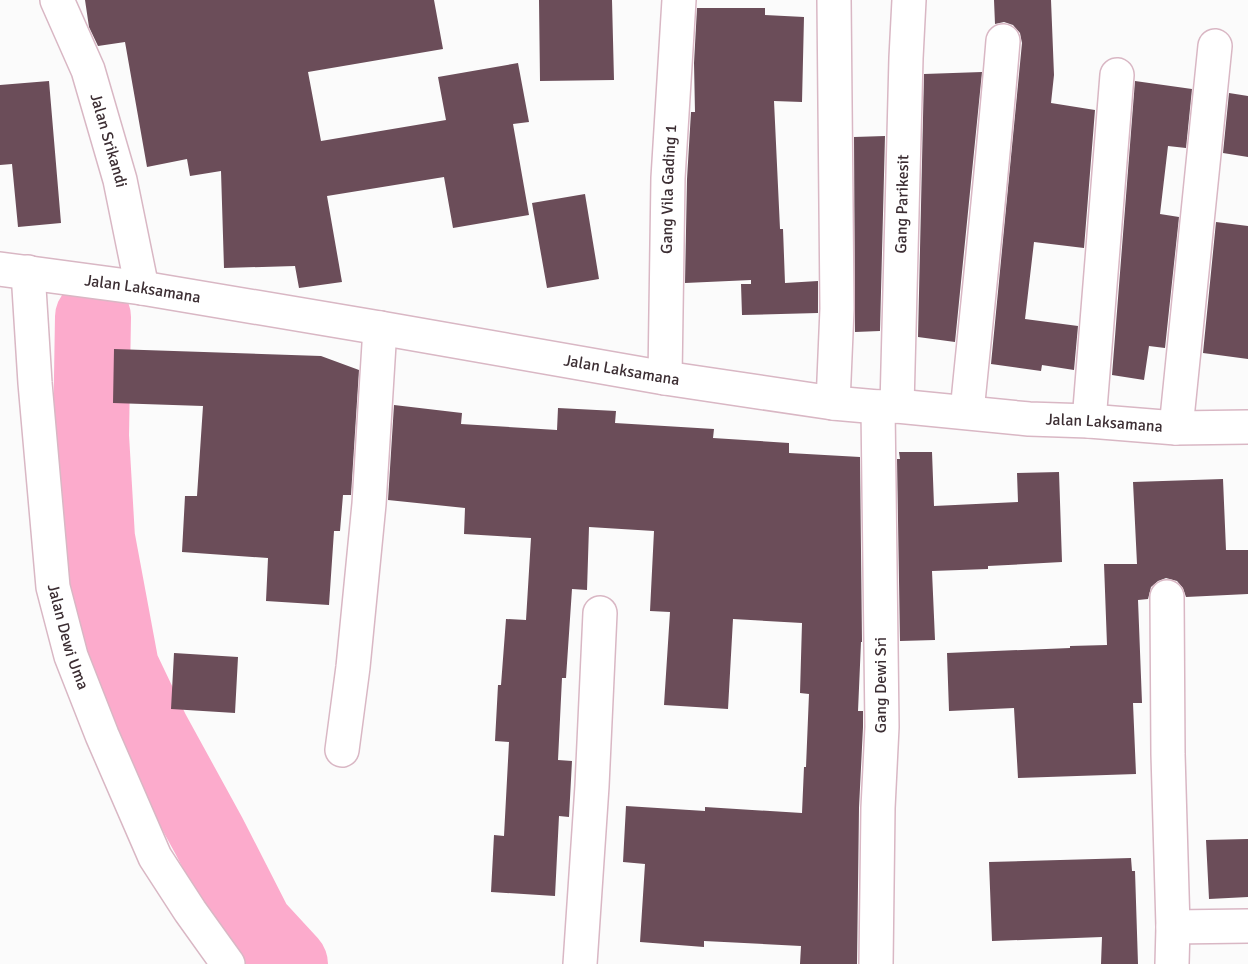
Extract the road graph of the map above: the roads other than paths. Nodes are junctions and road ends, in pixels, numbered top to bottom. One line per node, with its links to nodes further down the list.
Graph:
1 (57, 0): 9 (street, Jalan Srikandi)
2 (679, 0): 11 (street, Gang Vila Gading 1)
3 (834, 0): 12 (street)
4 (909, 0): 13 (street, Gang Parikesit)
5 (1003, 41): 14 (street)
6 (1215, 46): 17 (street)
7 (1117, 75): 15 (street)
8 (14, 271): 9 (street, Jalan Laksamana); 23 (street, Jalan Dewi Uma)
9 (142, 288): 10 (street, Jalan Laksamana)
10 (380, 328): 11 (street, Jalan Laksamana); 20 (street)
11 (665, 378): 12 (street, Jalan Laksamana)
12 (833, 403): 13 (street, Jalan Laksamana)
13 (887, 406): 14 (street, Jalan Laksamana); 25 (street, Gang Dewi Sri)
14 (967, 412): 15 (street, Jalan Laksamana)
15 (1089, 422): 17 (street, Jalan Laksamana)
16 (1248, 427): 17 (street, Jalan Laksamana)
17 (1176, 428)
18 (1167, 597): 22 (street)
19 (600, 613): 24 (street)
20 (342, 750)
21 (1248, 926): 22 (street)
22 (1173, 927): 26 (street)
23 (228, 964)
24 (580, 964)
25 (876, 964)
26 (1172, 964)

